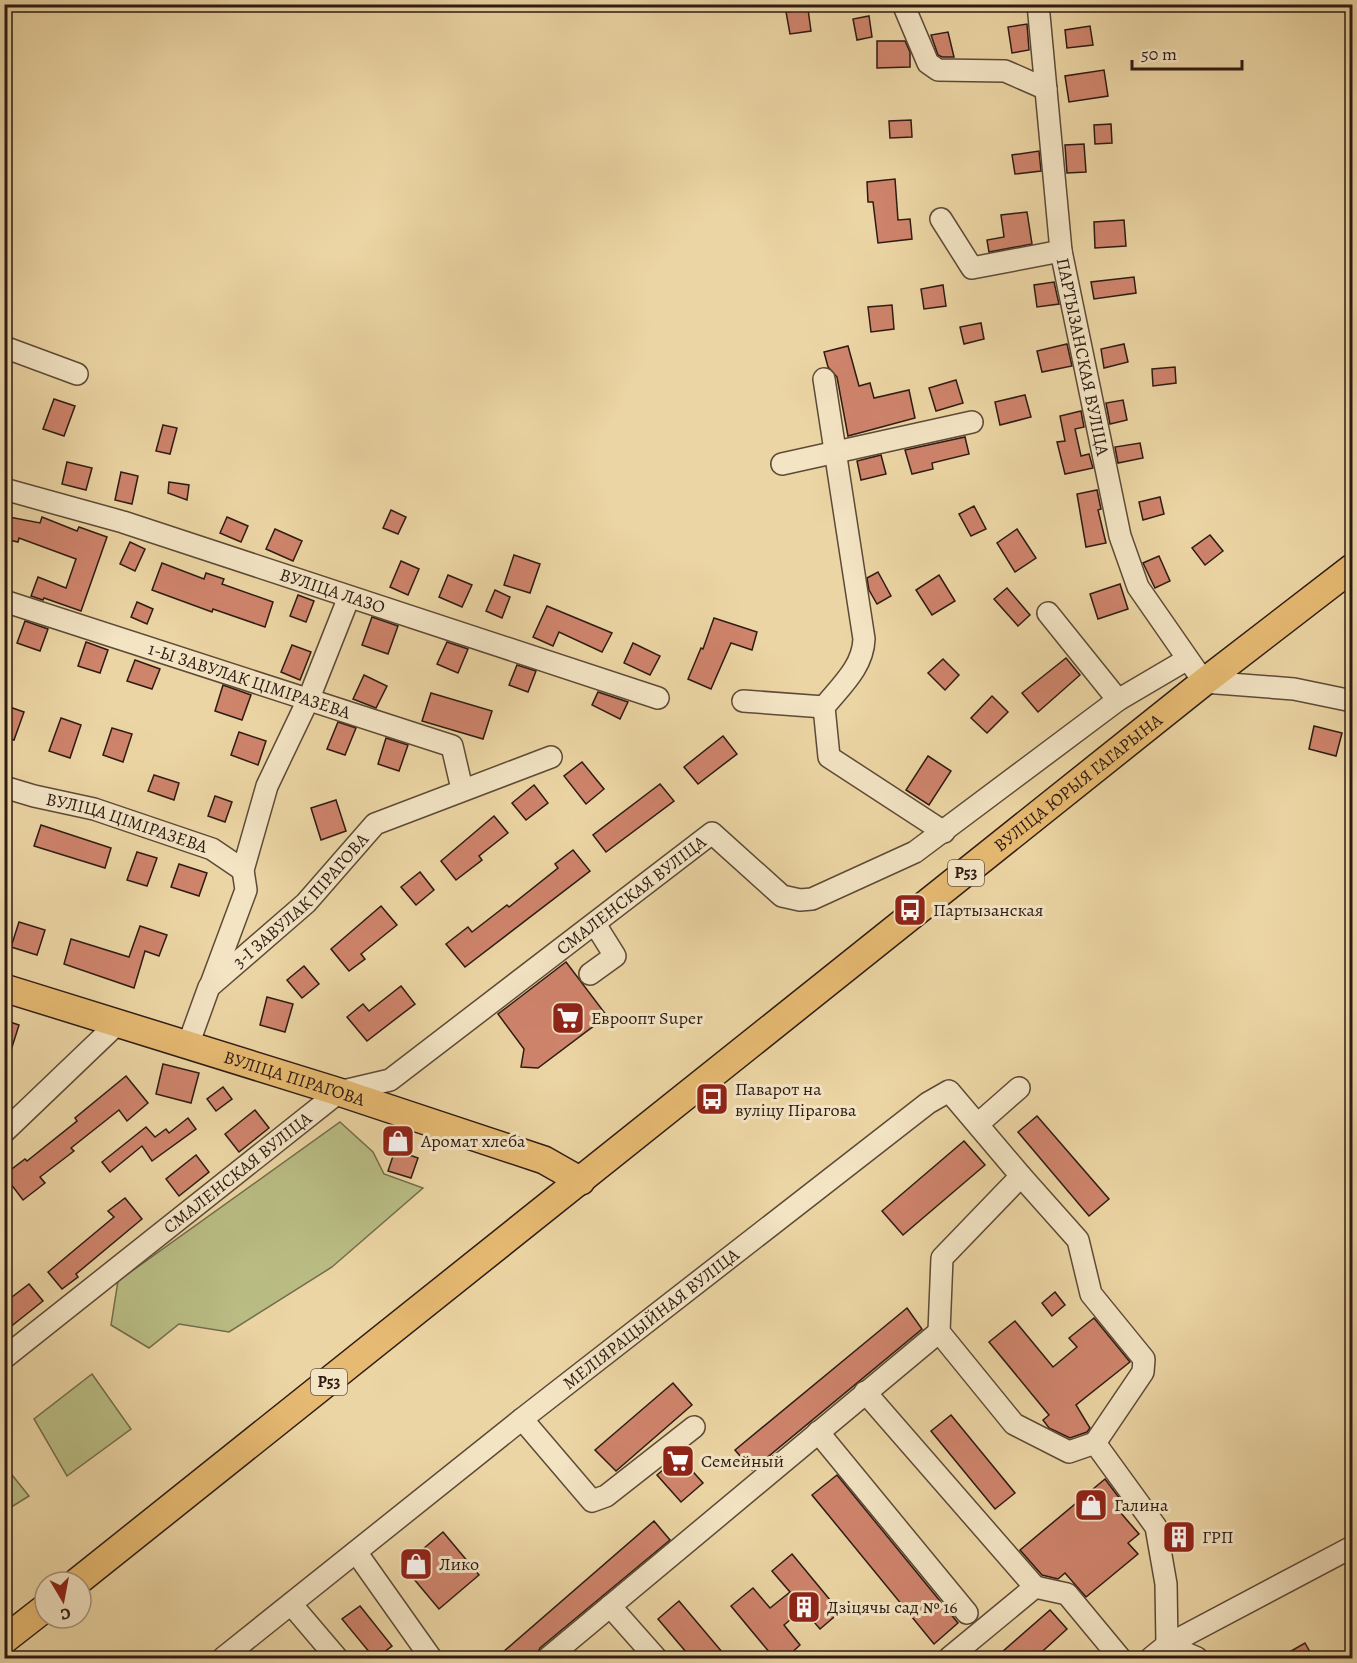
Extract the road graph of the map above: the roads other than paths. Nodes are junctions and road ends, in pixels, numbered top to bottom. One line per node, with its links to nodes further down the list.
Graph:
1 (903, 4): 3 (street)
2 (1038, 4): 3 (street, ПАРТЫЗАНСКАЯ ВУЛІЦА)
3 (1046, 89): 5 (street, ПАРТЫЗАНСКАЯ ВУЛІЦА)
4 (941, 219): 5 (street)
5 (1061, 251): 17 (street, ПАРТЫЗАНСКАЯ ВУЛІЦА)
6 (4, 347): 7 (street)
7 (77, 374)
8 (824, 379): 10 (street)
9 (972, 422): 10 (street)
10 (835, 454): 11 (street); 24 (street)
11 (782, 464)
12 (4, 489): 14 (street, ВУЛІЦА ЛАЗО)
13 (1353, 568): 18 (main road, ВУЛІЦА ЮРЫЯ ГАГАРЫНА / Р53)
14 (349, 597): 19 (street); 20 (street, ВУЛІЦА ЛАЗО)
15 (4, 601): 19 (street, 1-Ы ЗАВУЛАК ЦІМІРАЗЕВА)
16 (1048, 613): 21 (street)
17 (1186, 660): 18 (street, ПАРТЫЗАНСКАЯ ВУЛІЦА); 21 (street)
18 (1204, 682): 23 (street); 41 (main road, ВУЛІЦА ЮРЫЯ ГАГАРЫНА / Р53)
19 (309, 698): 27 (street, 1-Ы ЗАВУЛАК ЦІМІРАЗЕВА); 29 (street)
20 (658, 698)
21 (1118, 700): 28 (street)
22 (744, 701): 24 (street)
23 (1353, 701)
24 (824, 707): 28 (street)
25 (551, 757): 27 (street, 3-І ЗАВУЛАК ПІРАГОВА)
26 (4, 787): 29 (street, ВУЛІЦА ЦІМІРАЗЕВА)
27 (462, 789): 32 (street, 3-І ЗАВУЛАК ПІРАГОВА)
28 (944, 832): 30 (street, СМАЛЕНСКАЯ ВУЛІЦА)
29 (243, 870): 32 (street)
30 (595, 924): 31 (street); 37 (street, СМАЛЕНСКАЯ ВУЛІЦА)
31 (590, 974)
32 (209, 987): 35 (street, 3-І ЗАВУЛАК ПІРАГОВА)
33 (4, 988): 34 (main road, ВУЛІЦА ПІРАГОВА)
34 (118, 1023): 35 (main road, ВУЛІЦА ПІРАГОВА); 39 (street)
35 (188, 1045): 37 (main road, ВУЛІЦА ПІРАГОВА)
36 (1019, 1088): 38 (street)
37 (339, 1092): 41 (main road, ВУЛІЦА ПІРАГОВА); 43 (street, СМАЛЕНСКАЯ ВУЛІЦА)
38 (978, 1124): 40 (street); 45 (street, МЕЛІЯРАЦЫЙНАЯ ВУЛІЦА)
39 (4, 1132)
40 (1022, 1176): 42 (street); 48 (street)
41 (581, 1181): 51 (main road, Р53)
42 (939, 1332): 44 (street); 48 (street)
43 (4, 1358)
44 (865, 1392): 47 (street); 52 (street)
45 (522, 1419): 46 (street); 50 (street, МЕЛІЯРАЦЫЙНАЯ ВУЛІЦА)
46 (694, 1426)
47 (818, 1431): 54 (street); 55 (street)
48 (1095, 1443): 58 (street)
49 (1353, 1546): 58 (street)
50 (356, 1552): 53 (street, МЕЛІЯРАЦЫЙНАЯ ВУЛІЦА); 61 (street)
51 (92, 1570)
52 (1035, 1587): 64 (street); 65 (street)
53 (291, 1604): 59 (street, МЕЛІЯРАЦЫЙНАЯ ВУЛІЦА); 60 (street)
54 (610, 1606): 62 (street); 63 (street)
55 (967, 1613)
56 (33, 1617): 57 (main road)
57 (4, 1640)
58 (1159, 1652): 66 (street)
59 (223, 1659)
60 (337, 1659)
61 (431, 1659)
62 (548, 1659)
63 (656, 1659)
64 (950, 1659)
65 (1120, 1659)
66 (1197, 1659)

